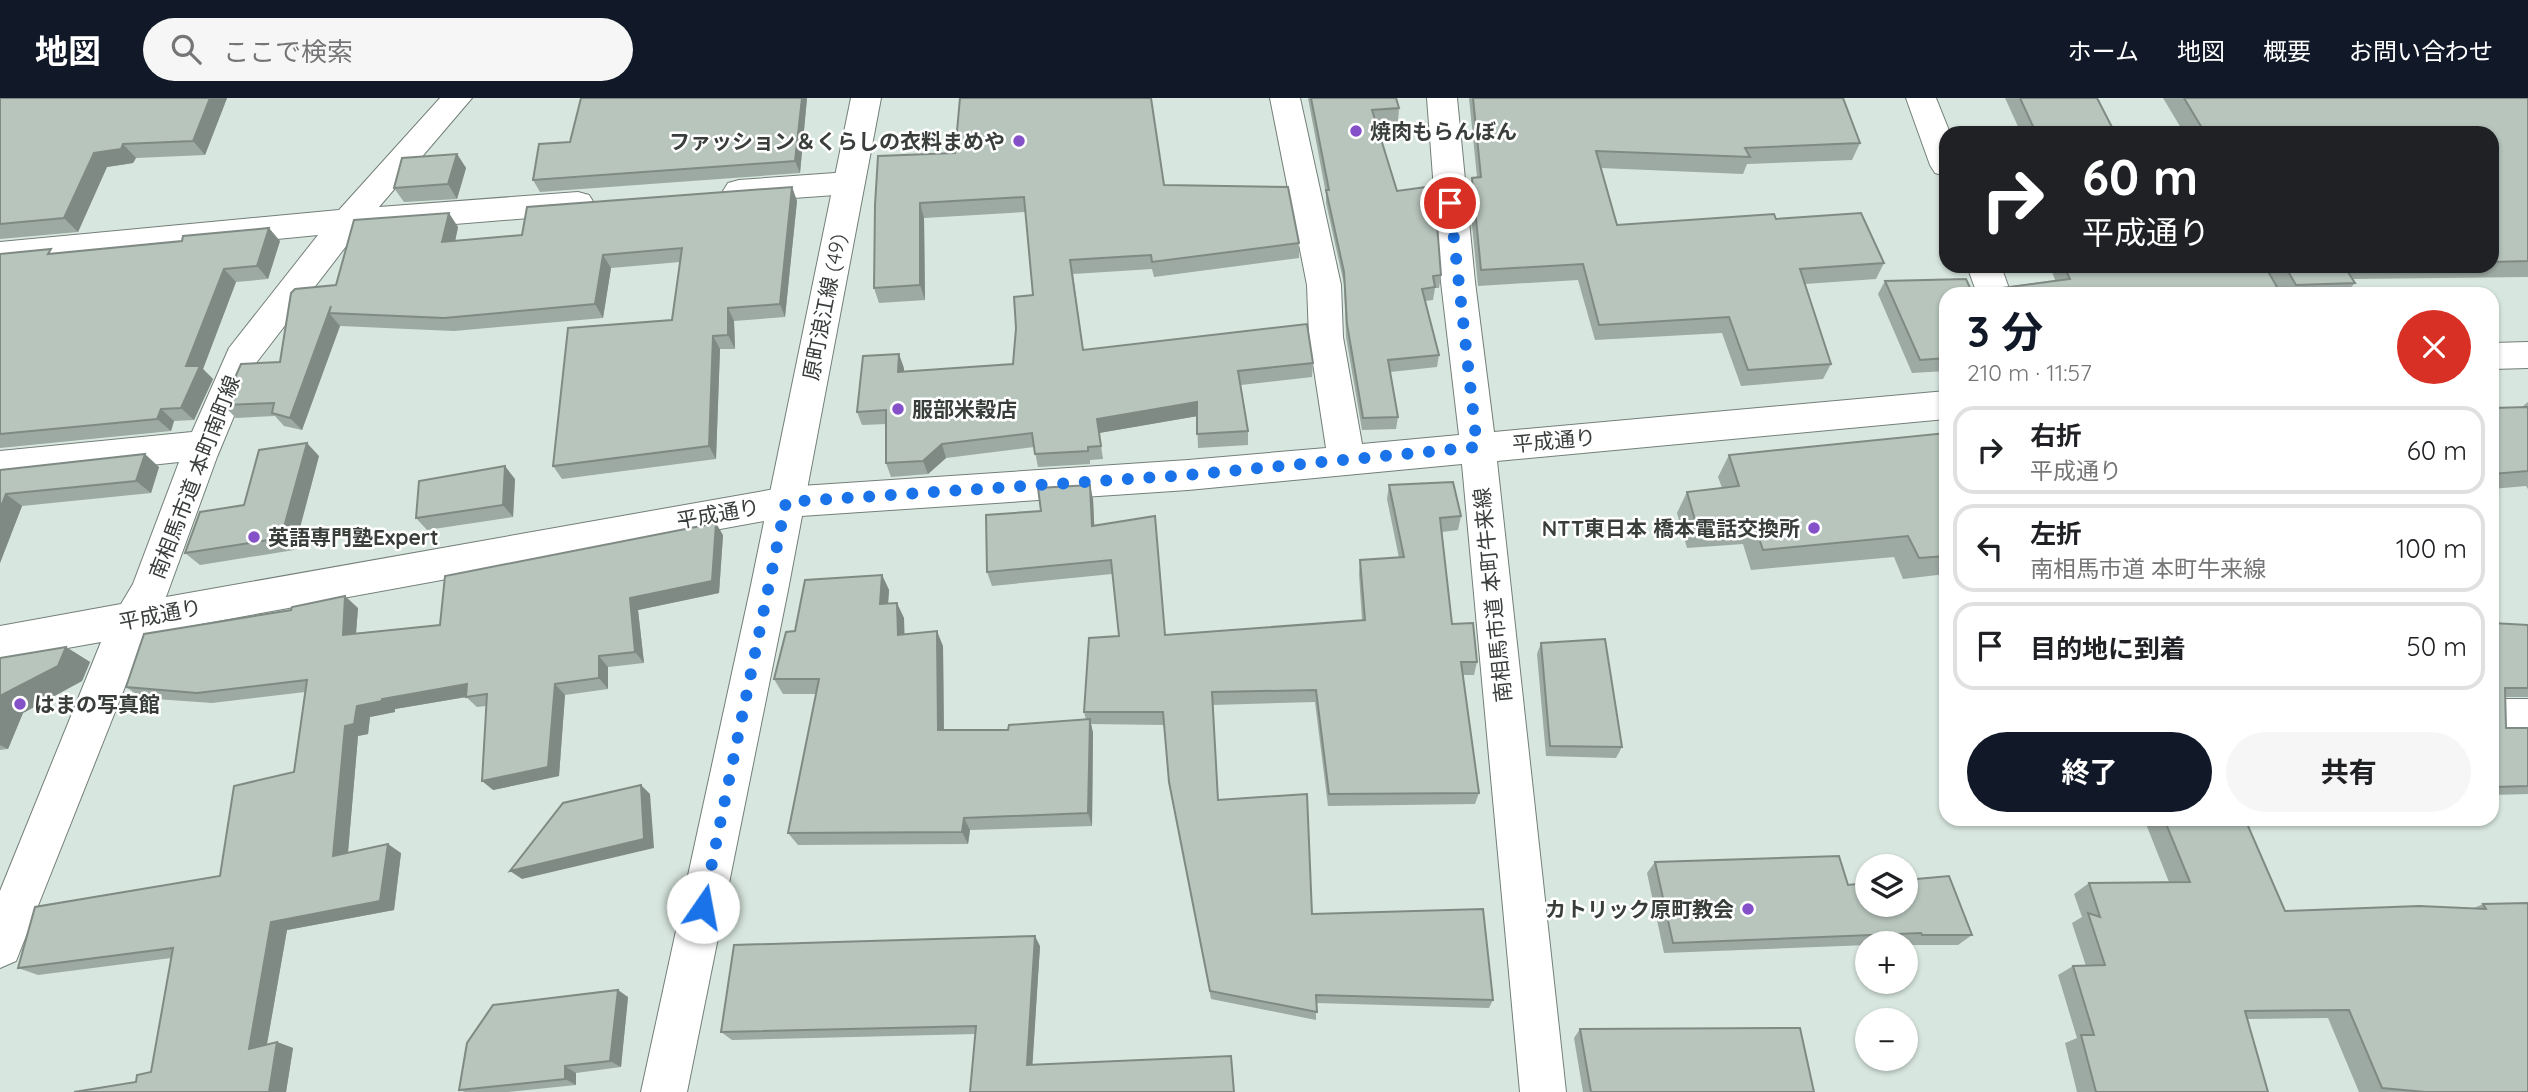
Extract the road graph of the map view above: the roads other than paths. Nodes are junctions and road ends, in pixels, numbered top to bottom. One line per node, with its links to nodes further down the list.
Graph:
1 (457, 98): 10 (street, 南相馬市道 本町南町線)
2 (866, 98): 7 (street, 原町浪江線 (49))
3 (1285, 98): 16 (street)
4 (1442, 98): 18 (street, 南相馬市道 本町牛来線)
5 (1921, 98): 6 (street)
6 (1939, 147)
7 (849, 183): 8 (street); 19 (street, 原町浪江線 (49))
8 (715, 193)
9 (604, 201): 10 (street)
10 (348, 220): 11 (street); 15 (street, 南相馬市道 本町南町線)
11 (0, 254)
12 (2528, 355): 13 (street)
13 (2499, 356)
14 (1939, 406): 18 (street, 平成通り)
15 (204, 445): 17 (street); 20 (street, 南相馬市道 本町南町線)
16 (1346, 459): 18 (street, 平成通り); 19 (street, 平成通り)
17 (0, 466)
18 (1478, 466): 26 (street, 南相馬市道 本町牛来線)
19 (785, 509): 20 (street, 平成通り); 25 (street, 原町浪江線 (49))
20 (135, 619): 21 (street, 平成通り); 24 (street, 南相馬市道 本町南町線)
21 (0, 643)
22 (2499, 717): 23 (street)
23 (2528, 717)
24 (0, 946)
25 (664, 1092)
26 (1543, 1092)

